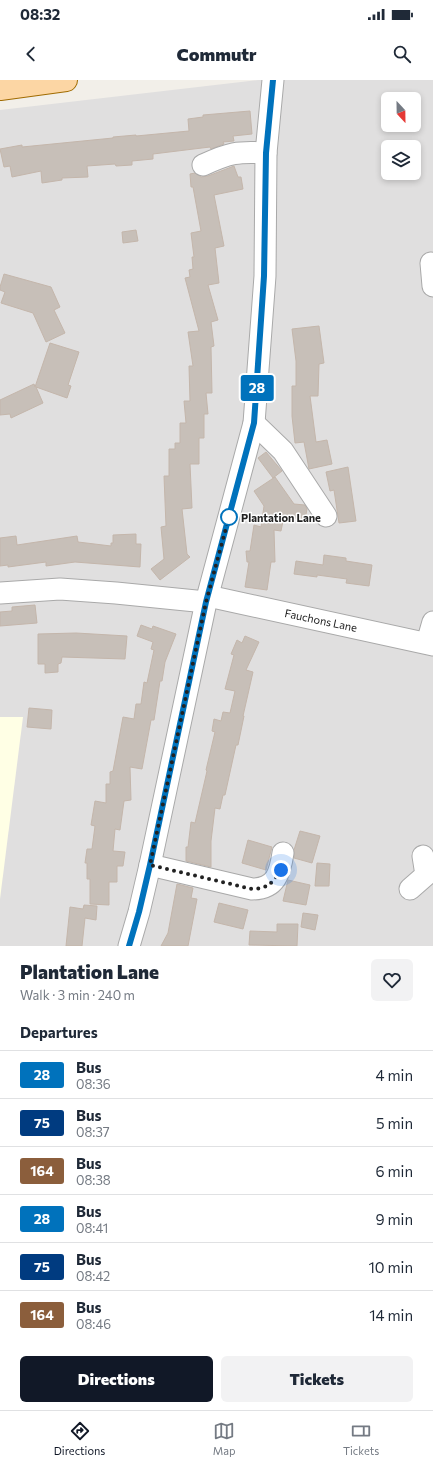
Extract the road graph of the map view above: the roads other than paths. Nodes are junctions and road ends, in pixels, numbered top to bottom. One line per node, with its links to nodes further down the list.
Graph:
1 (66, 80): 3 (main road)
2 (273, 80): 4 (street)
3 (0, 89)
4 (266, 153): 5 (street); 8 (street)
5 (203, 165)
6 (432, 273): 7 (street)
7 (433, 286)
8 (254, 423): 9 (street); 11 (street)
9 (326, 516)
10 (0, 593): 11 (street)
11 (207, 599): 13 (street, Fauchons Lane); 15 (street)
12 (433, 622): 13 (street)
13 (430, 644)
14 (283, 853): 15 (street)
15 (150, 865): 18 (street)
16 (427, 869): 17 (street)
17 (410, 889)
18 (129, 946)

